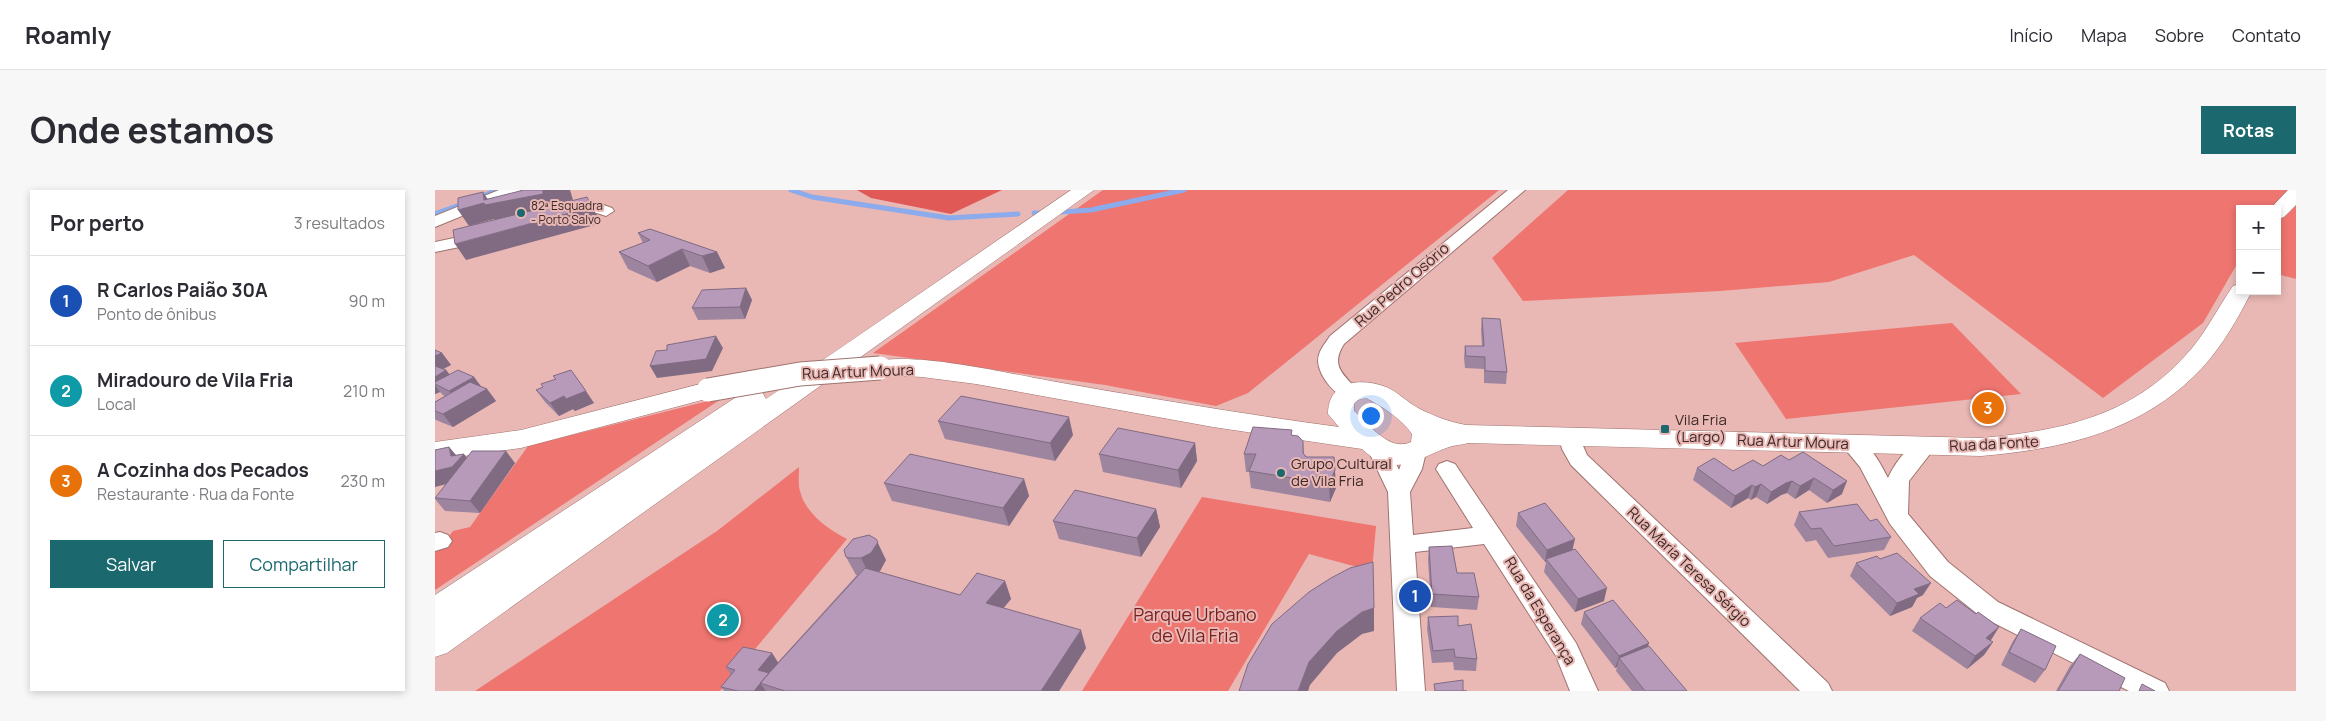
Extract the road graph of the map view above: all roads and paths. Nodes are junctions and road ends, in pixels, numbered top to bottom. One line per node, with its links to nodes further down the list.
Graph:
1 (513, 190): 9 (street)
2 (1061, 190): 28 (main road)
3 (1084, 190): 29 (main road)
4 (1517, 190): 13 (street, Rua Pedro Osório)
5 (2296, 193): 6 (main road)
6 (2281, 209)
7 (606, 211): 8 (street)
8 (552, 220)
9 (435, 222)
10 (497, 233): 11 (street)
11 (435, 247)
12 (2239, 295): 20 (main road, Rua da Fonte)
13 (1344, 400): 14 (main road); 15 (main road, Rua Artur Moura); 18 (main road)
14 (1406, 413): 16 (main road); 21 (main road)
15 (1284, 427): 18 (main road, Rua Artur Moura); 22 (main road, Rua Artur Moura, bridge)
16 (1466, 434): 17 (main road, Rua Artur Moura); 21 (main road, Rua Artur Moura)
17 (1570, 437): 19 (main road, Rua Artur Moura); 32 (street, Rua Maria Teresa Sérgio)
18 (1374, 444): 21 (main road, Rua Artur Moura); 24 (street)
19 (1852, 444): 20 (main road, Rua Artur Moura); 25 (street)
20 (1926, 445): 25 (street)
21 (1419, 449): 24 (street)
22 (435, 452)
23 (1447, 469): 26 (street, Rua da Esperança)
24 (1399, 492): 27 (street)
25 (1898, 518): 33 (street)
26 (1491, 534): 27 (street); 31 (street, Rua da Esperança)
27 (1402, 545): 30 (street)
28 (435, 612)
29 (435, 643)
30 (1411, 691)
31 (1584, 691)
32 (1818, 691)
33 (2155, 691)

